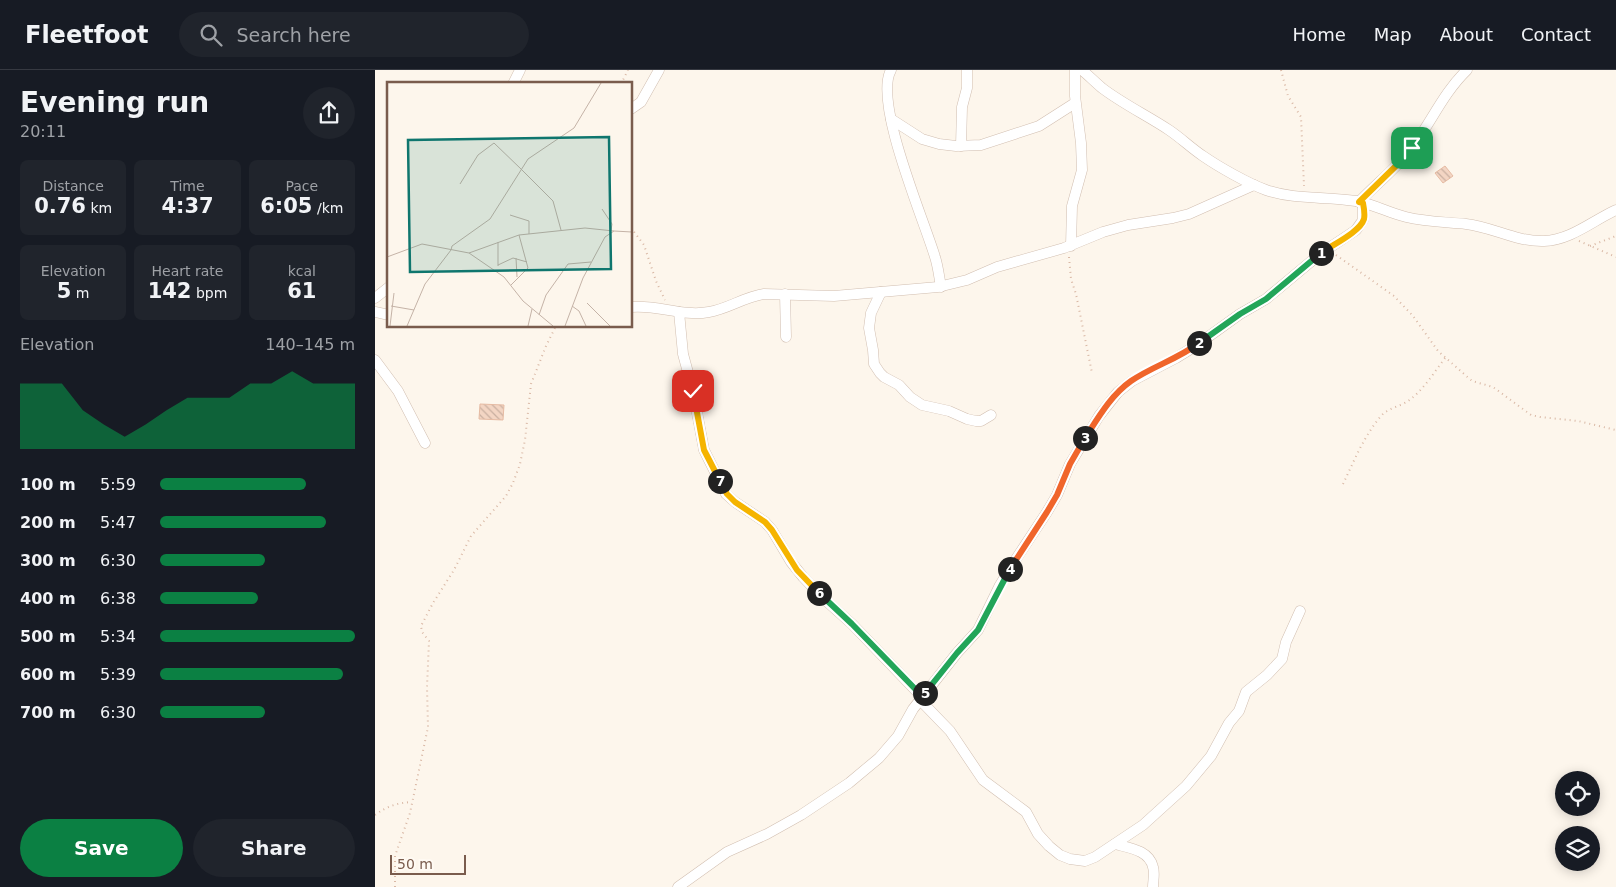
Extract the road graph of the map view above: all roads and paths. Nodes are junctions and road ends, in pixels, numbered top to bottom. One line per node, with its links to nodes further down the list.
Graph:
1 (520, 70): 10 (street)
2 (628, 70): 11 (path)
3 (659, 70): 13 (street)
4 (891, 70): 14 (street)
5 (967, 70): 15 (street)
6 (1075, 70): 12 (street)
7 (1083, 70): 16 (street)
8 (1281, 70): 17 (path)
9 (1467, 70): 18 (street)
10 (514, 82)
11 (622, 82)
12 (1075, 103): 15 (street); 23 (street)
13 (633, 107)
14 (891, 119): 15 (street); 27 (street)
15 (961, 146)
16 (1254, 185): 17 (street); 23 (street)
17 (1299, 198): 18 (street)
18 (1361, 202): 21 (street); 25 (street)
19 (1616, 210): 21 (street)
20 (633, 231): 33 (path)
21 (1568, 236): 24 (path)
22 (1616, 236): 24 (path)
23 (1070, 246): 27 (street); 38 (path)
24 (1590, 246): 26 (path)
25 (1327, 249): 36 (path); 44 (street)
26 (1616, 257)
27 (941, 286): 29 (street)
28 (387, 289): 31 (street)
29 (881, 292): 30 (street); 39 (street)
30 (785, 294): 33 (street); 35 (street)
31 (375, 298)
32 (633, 308): 33 (street)
33 (675, 312): 44 (street)
34 (555, 328): 45 (path)
35 (786, 337)
36 (1446, 357): 40 (path); 42 (path)
37 (375, 360): 41 (street)
38 (1092, 373)
39 (991, 415)
40 (1616, 430)
41 (425, 443)
42 (1343, 484)
43 (1300, 611): 47 (street)
44 (921, 698): 47 (street); 49 (street)
45 (412, 802): 46 (path); 48 (path)
46 (375, 815)
47 (1115, 844): 50 (street)
48 (395, 887)
49 (678, 887)
50 (1153, 887)

